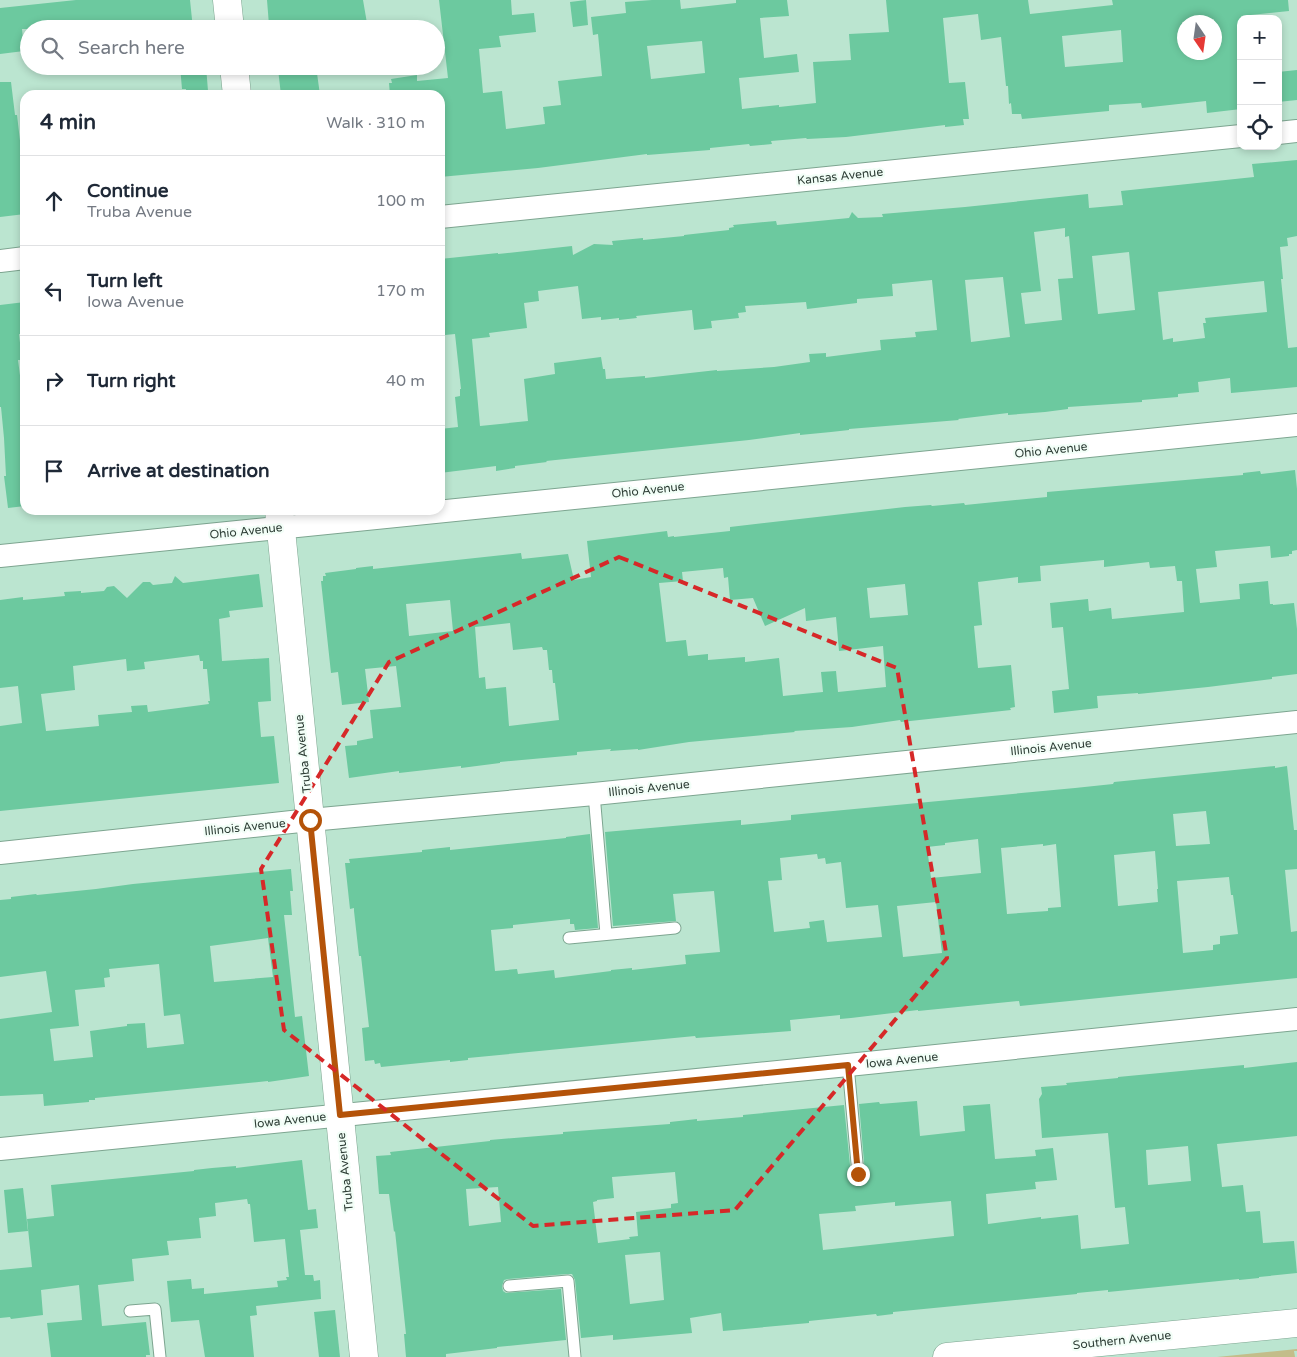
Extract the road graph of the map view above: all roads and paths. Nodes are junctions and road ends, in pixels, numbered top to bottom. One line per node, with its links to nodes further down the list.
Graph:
1 (227, 0): 2 (street)
2 (229, 20)
3 (235, 75): 4 (street)
4 (236, 90)
5 (1297, 131): 6 (street)
6 (1282, 133)
7 (1237, 136): 8 (street, Kansas Avenue)
8 (445, 216)
9 (20, 259): 10 (street)
10 (0, 261)
11 (1297, 425): 12 (street, Ohio Avenue)
12 (445, 504)
13 (323, 515): 14 (street, Ohio Avenue)
14 (280, 519): 15 (street, Ohio Avenue); 18 (street, Truba Avenue)
15 (0, 556)
16 (1297, 722): 17 (street, Illinois Avenue)
17 (594, 794): 18 (street, Illinois Avenue); 21 (lane)
18 (310, 820): 19 (street, Illinois Avenue); 25 (street, Truba Avenue)
19 (0, 853)
20 (676, 928): 21 (lane)
21 (606, 934): 22 (lane)
22 (569, 938)
23 (1297, 1019): 24 (street, Iowa Avenue)
24 (848, 1065): 25 (street, Iowa Avenue); 27 (lane)
25 (340, 1115): 26 (street, Iowa Avenue); 32 (street, Truba Avenue)
26 (0, 1149)
27 (858, 1174)
28 (509, 1286): 33 (lane)
29 (130, 1311): 31 (lane)
30 (1297, 1323): 34 (street, Southern Avenue)
31 (160, 1357)
32 (364, 1357)
33 (575, 1357)
34 (947, 1357)

